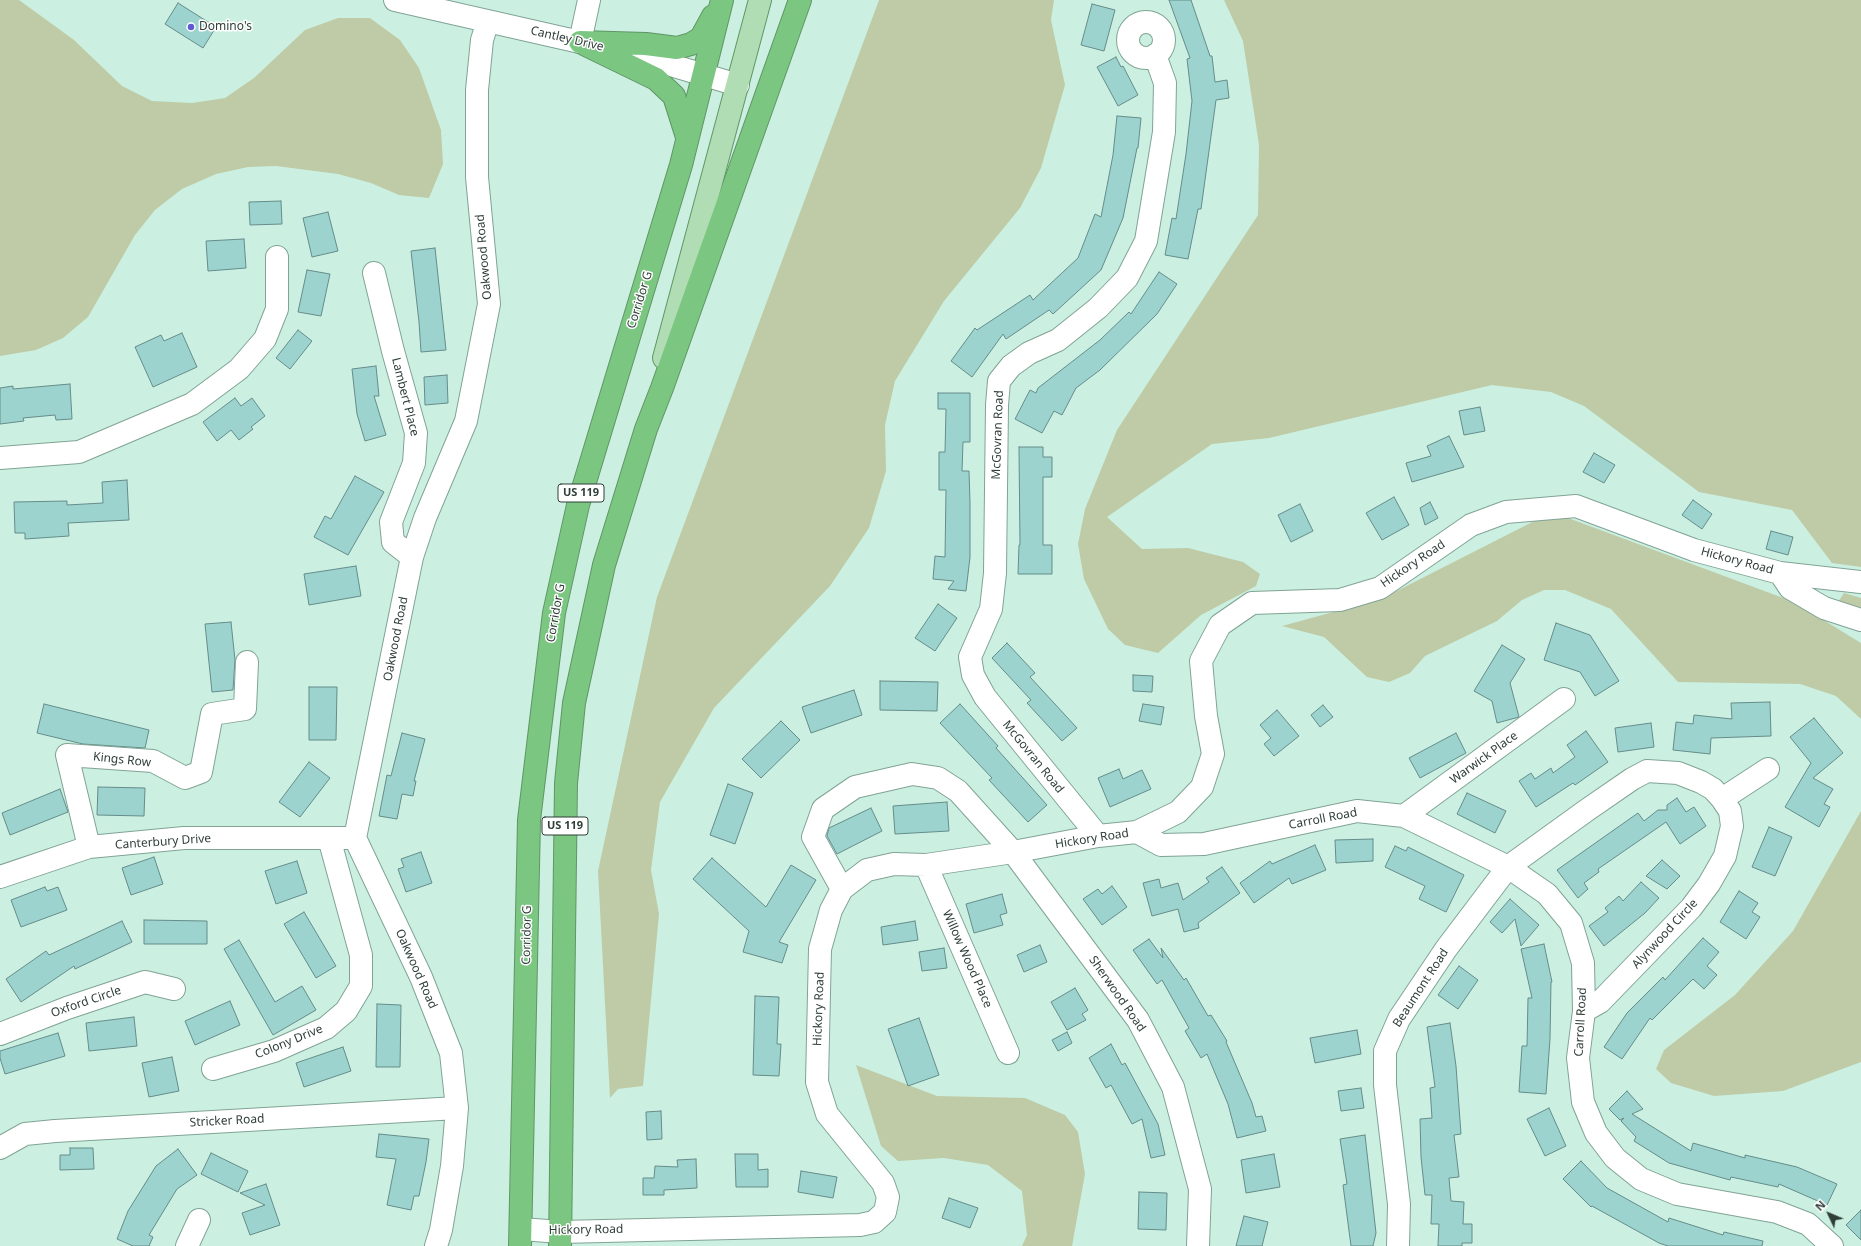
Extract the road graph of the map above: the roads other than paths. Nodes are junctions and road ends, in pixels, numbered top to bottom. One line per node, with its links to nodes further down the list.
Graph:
1 (395, 0): 6 (street, Cantley Drive)
2 (589, 0): 7 (street)
3 (720, 0): 7 (highway); 9 (highway, Corridor G / US 119)
4 (760, 0): 10 (main road)
5 (800, 0): 14 (highway, US 119)
6 (488, 21): 7 (street, Cantley Drive); 16 (street, Oakwood Road)
7 (580, 42): 9 (street, Cantley Drive); 11 (highway)
8 (1155, 55): 26 (street, McGovran Road)
9 (703, 75): 10 (street, Cantley Drive); 11 (highway, Corridor G / US 119)
10 (738, 85): 14 (main road)
11 (688, 139): 43 (highway, Corridor G / US 119)
12 (276, 257): 15 (street)
13 (374, 273): 16 (street, Lambert Place)
14 (646, 429): 44 (highway, US 119)
15 (0, 458)
16 (412, 558): 28 (street, Oakwood Road)
17 (1780, 573): 18 (street, Hickory Road); 19 (street); 25 (street, Hickory Road)
18 (1861, 582)
19 (1861, 620)
20 (247, 662): 29 (street, Kings Row)
21 (1564, 699): 24 (street, Warwick Place)
22 (1768, 769): 23 (street)
23 (1722, 799): 32 (street, Alynwood Circle); 36 (street, Alynwood Circle)
24 (1404, 816): 25 (street, Carroll Road); 32 (street, Carroll Road)
25 (1137, 832): 26 (street, Hickory Road)
26 (1098, 836): 30 (street, Hickory Road)
27 (329, 838): 28 (street, Canterbury Drive); 29 (street, Canterbury Drive); 39 (street, Colony Drive)
28 (355, 838): 40 (street, Oakwood Road)
29 (89, 847): 33 (street, Canterbury Drive)
30 (1013, 852): 31 (street, Hickory Road); 34 (street, Sherwood Road); 48 (street, Sherwood Road)
31 (926, 865): 34 (street, Hickory Road); 38 (street, Willow Wood Place)
32 (1508, 867): 36 (street, Carroll Road); 49 (street, Beaumont Road)
33 (0, 877)
34 (842, 889): 44 (street, Hickory Road)
35 (174, 989): 37 (street, Oxford Circle)
36 (1584, 1011): 50 (street, Carroll Road)
37 (0, 1034)
38 (1008, 1053)
39 (213, 1069)
40 (457, 1108): 41 (street, Stricker Road); 46 (street, Oakwood Road)
41 (0, 1148)
42 (199, 1220): 45 (street)
43 (521, 1238): 44 (street, Hickory Road); 47 (highway)
44 (561, 1239)
45 (187, 1246)
46 (436, 1246)
47 (535, 1246)
48 (1198, 1246)
49 (1398, 1246)
50 (1832, 1246)

